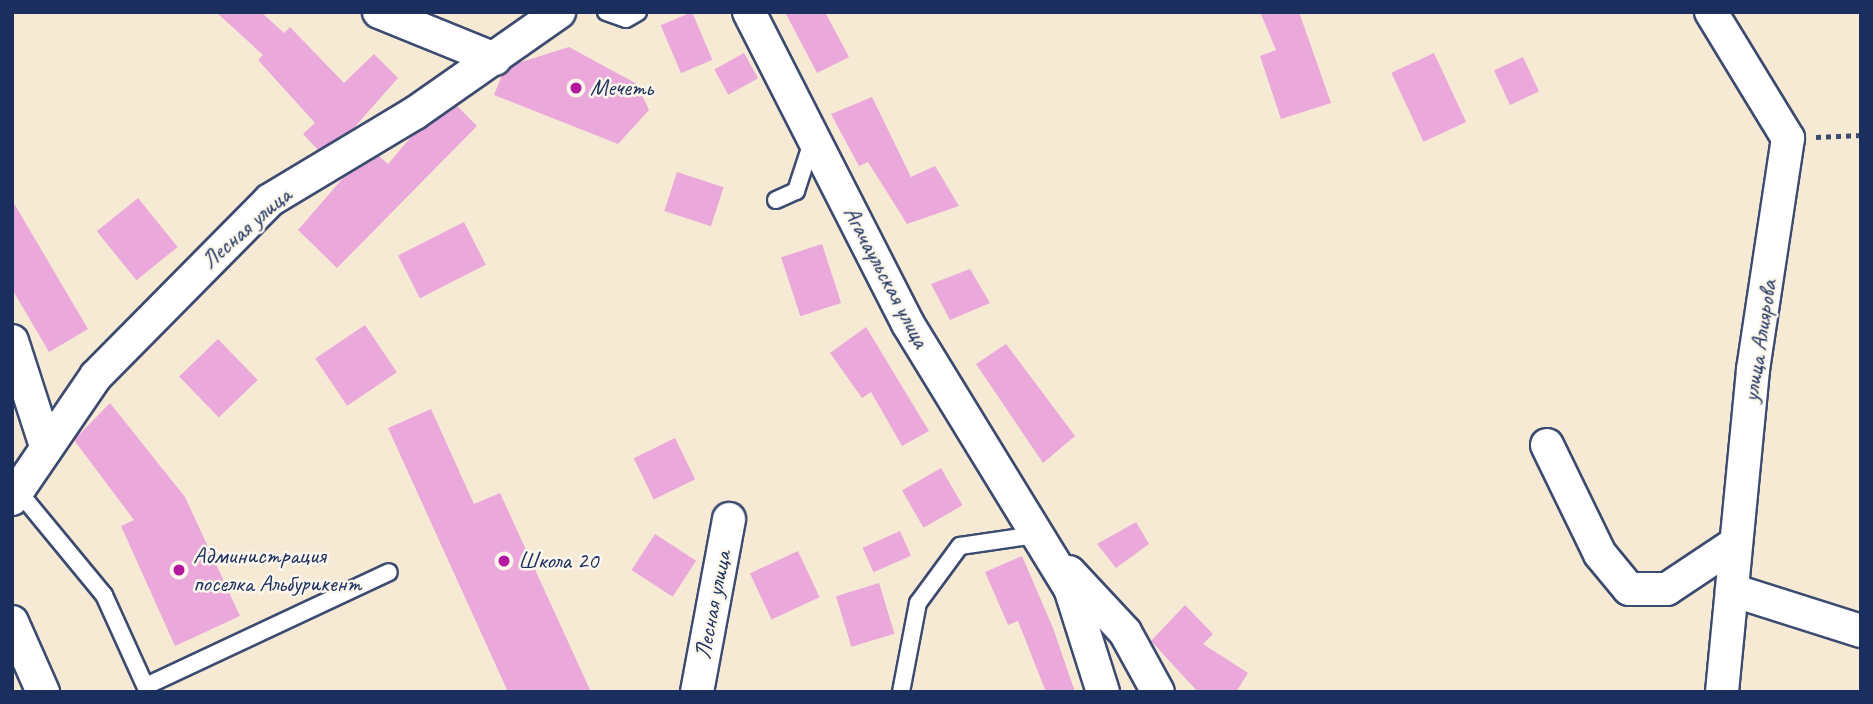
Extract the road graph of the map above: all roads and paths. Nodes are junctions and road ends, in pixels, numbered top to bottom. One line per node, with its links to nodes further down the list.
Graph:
1 (379, 12): 7 (street)
2 (559, 12): 7 (street, Лесная улица)
3 (606, 12): 4 (lane)
4 (638, 12)
5 (748, 12): 9 (street, Агачаульская улица)
6 (1711, 12): 10 (street)
7 (495, 59): 14 (street, Лесная улица)
8 (1861, 135): 10 (path)
9 (814, 137): 11 (lane); 17 (street, Агачаульская улица)
10 (1788, 138): 18 (street, улица Алиярова)
11 (776, 200)
12 (12, 341): 14 (street)
13 (1547, 445): 18 (street)
14 (46, 446): 15 (street, Лесная улица)
15 (16, 495): 23 (lane)
16 (729, 519): 25 (street, Лесная улица)
17 (1035, 535): 26 (lane); 27 (street, Агачаульская улица); 28 (street, Агачаульская улица)
18 (1736, 543): 20 (street, улица Алиярова)
19 (389, 572): 23 (lane)
20 (1732, 590): 22 (street); 29 (street, улица Алиярова)
21 (12, 622): 24 (street)
22 (1861, 631)
23 (147, 689)
24 (43, 692)
25 (697, 692)
26 (901, 692)
27 (1103, 692)
28 (1158, 692)
29 (1722, 692)

